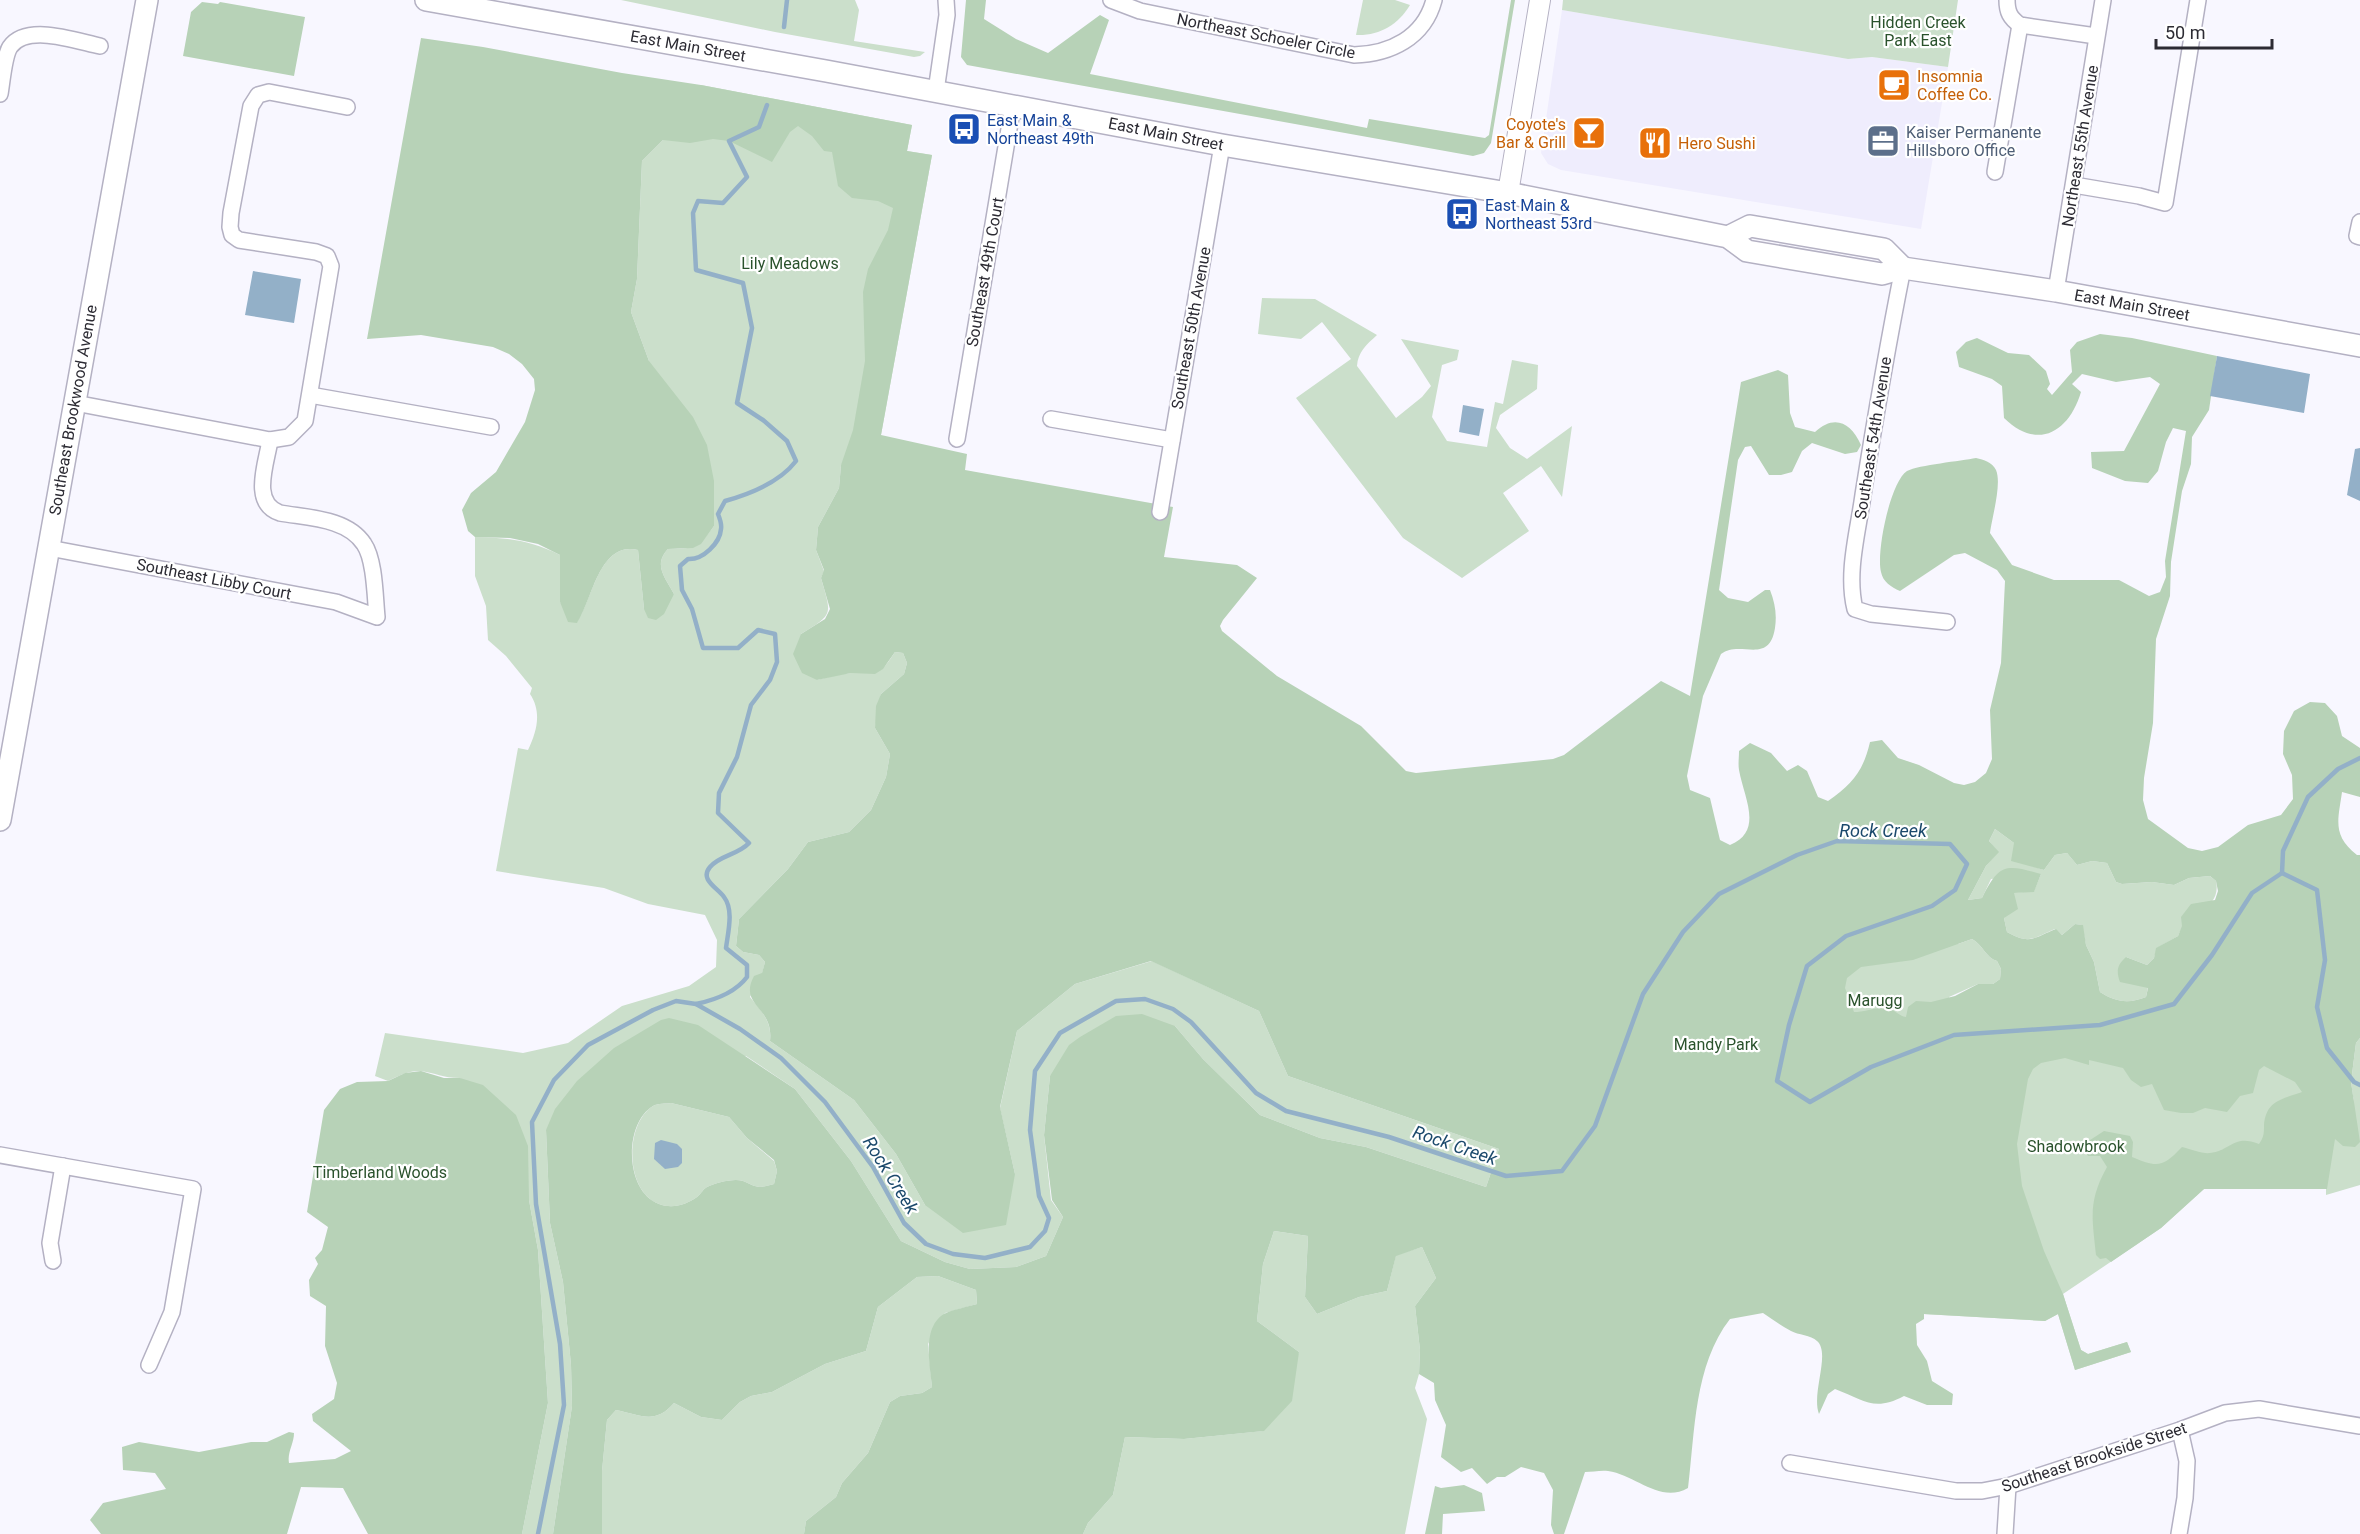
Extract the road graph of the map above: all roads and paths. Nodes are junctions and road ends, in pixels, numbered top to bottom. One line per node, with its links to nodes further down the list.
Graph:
1 (147, 0): 25 (main road, Southeast Brookwood Avenue)
2 (426, 0): 13 (main road, East Main Street)
3 (946, 0): 13 (street)
4 (1111, 0): 5 (street, Northeast Schoeler Circle)
5 (1434, 0)
6 (1540, 0): 20 (street)
7 (2007, 0): 10 (street)
8 (2103, 0): 11 (street, Northeast 55th Avenue)
9 (2198, 0): 19 (street)
10 (2020, 25): 11 (street); 18 (street)
11 (2097, 36): 19 (street, Northeast 55th Avenue)
12 (100, 46): 14 (street)
13 (936, 92): 15 (main road, East Main Street)
14 (0, 94)
15 (1013, 105): 17 (main road, East Main Street); 28 (street, Southeast 49th Court)
16 (347, 107): 24 (street)
17 (1222, 145): 20 (main road, East Main Street); 30 (street, Southeast 50th Avenue)
18 (1995, 172)
19 (2074, 185): 22 (street, Northeast 55th Avenue)
20 (1508, 193): 21 (main road, East Main Street)
21 (1903, 268): 22 (main road, East Main Street); 33 (street, Southeast 54th Avenue)
22 (2056, 291): 23 (main road, East Main Street)
23 (2360, 346)
24 (310, 395): 27 (street); 29 (street)
25 (75, 403): 29 (street); 32 (main road, Southeast Brookwood Avenue)
26 (1051, 419): 30 (street)
27 (490, 428)
28 (957, 439)
29 (270, 440): 32 (street, Southeast Libby Court)
30 (1172, 440): 31 (street, Southeast 50th Avenue)
31 (1160, 512)
32 (49, 548): 34 (main road, Southeast Brookwood Avenue)
33 (1947, 622)
34 (0, 820)
35 (0, 1155): 36 (street)
36 (63, 1166): 37 (street); 38 (street)
37 (53, 1261)
38 (150, 1365)
39 (2360, 1426): 40 (street, Southeast Brookside Street)
40 (2180, 1430): 42 (street, Southeast Brookside Street); 44 (street)
41 (1790, 1463): 42 (street, Southeast Brookside Street)
42 (2008, 1485): 43 (street)
43 (2005, 1534)
44 (2179, 1534)

